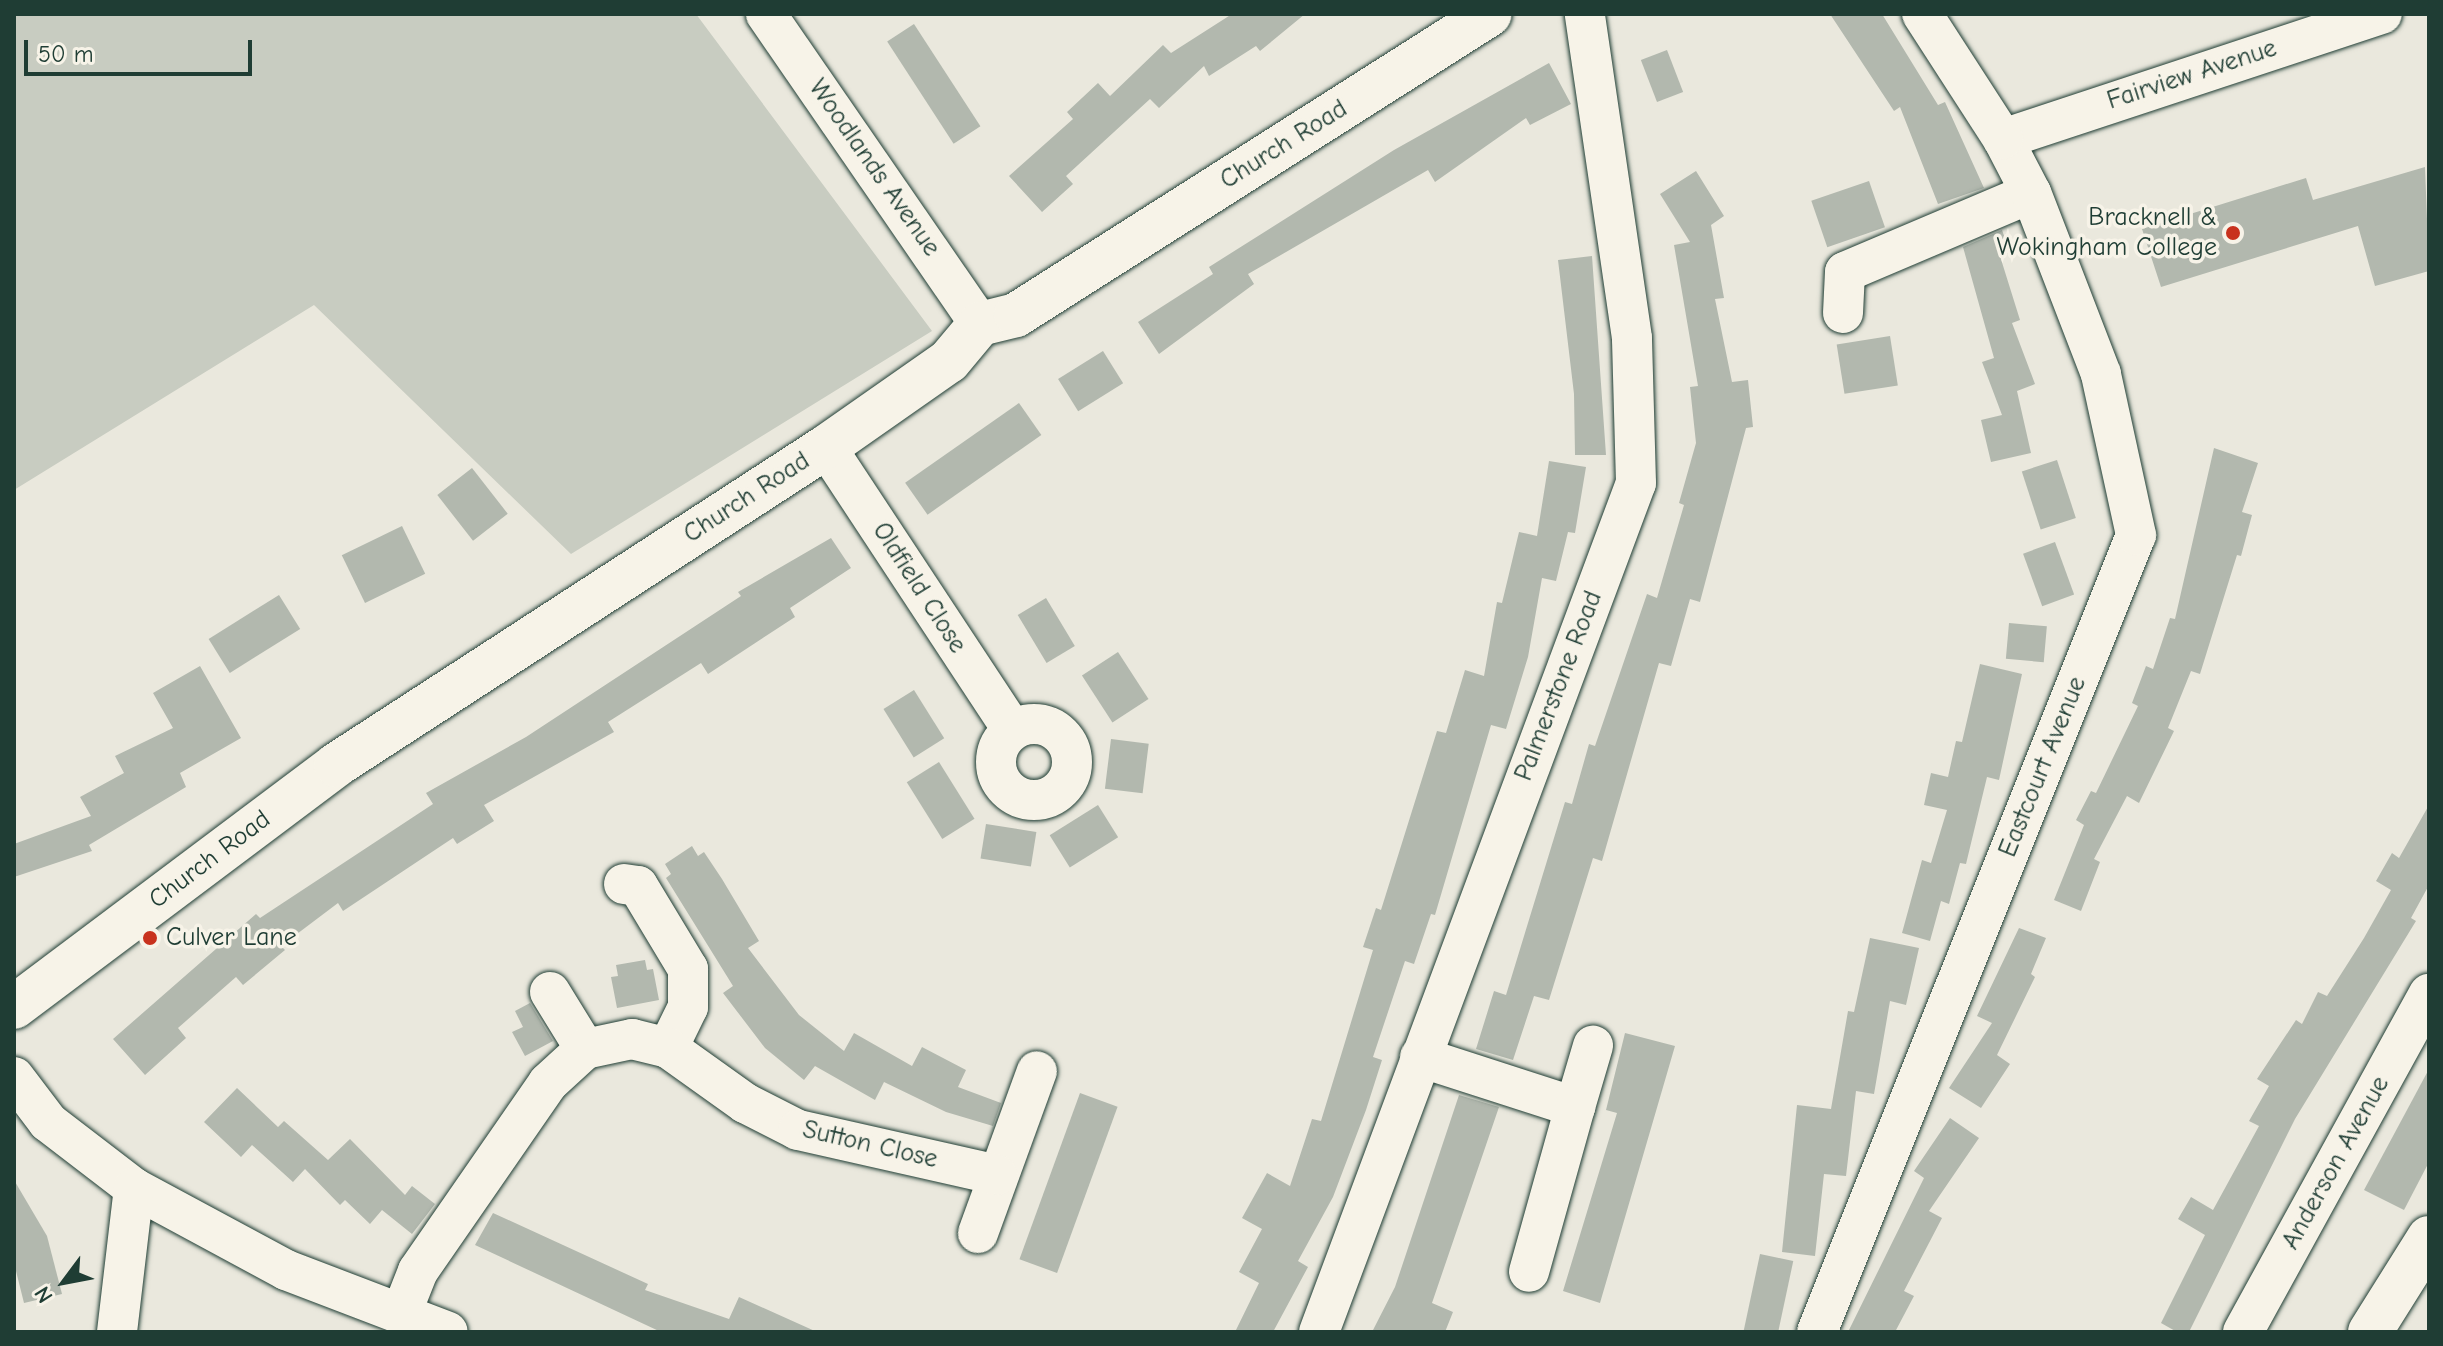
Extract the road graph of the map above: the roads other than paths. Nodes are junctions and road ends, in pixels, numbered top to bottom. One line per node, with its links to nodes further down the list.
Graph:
1 (766, 14): 9 (street, Woodlands Avenue)
2 (1490, 14): 9 (main road, Church Road)
3 (1585, 14): 19 (street, Palmerstone Road)
4 (1922, 14): 6 (street, Eastcourt Avenue)
5 (2382, 14): 6 (street, Fairview Avenue)
6 (2003, 139): 7 (street, Eastcourt Avenue)
7 (2031, 193): 8 (street); 32 (street, Eastcourt Avenue)
8 (1843, 313)
9 (980, 324): 10 (main road, Church Road)
10 (826, 447): 11 (street, Oldfield Close); 15 (main road, Church Road)
11 (1012, 729)
12 (624, 884): 17 (street)
13 (550, 992): 18 (street)
14 (2429, 994): 33 (street, Anderson Avenue)
15 (14, 1007)
16 (1593, 1046): 22 (street)
17 (668, 1048): 18 (street, Sutton Close); 23 (street, Sutton Close)
18 (585, 1049): 28 (street)
19 (1420, 1057): 22 (street); 31 (street, Palmerstone Road)
20 (1037, 1071): 23 (street)
21 (14, 1077): 24 (street)
22 (1575, 1107): 27 (street)
23 (997, 1175): 25 (street)
24 (134, 1188): 28 (street); 29 (street)
25 (978, 1233)
26 (2429, 1238): 34 (main road)
27 (1529, 1272)
28 (401, 1314): 30 (street)
29 (117, 1332)
30 (448, 1332)
31 (1319, 1332)
32 (1817, 1332)
33 (2243, 1332)
34 (2370, 1332)

